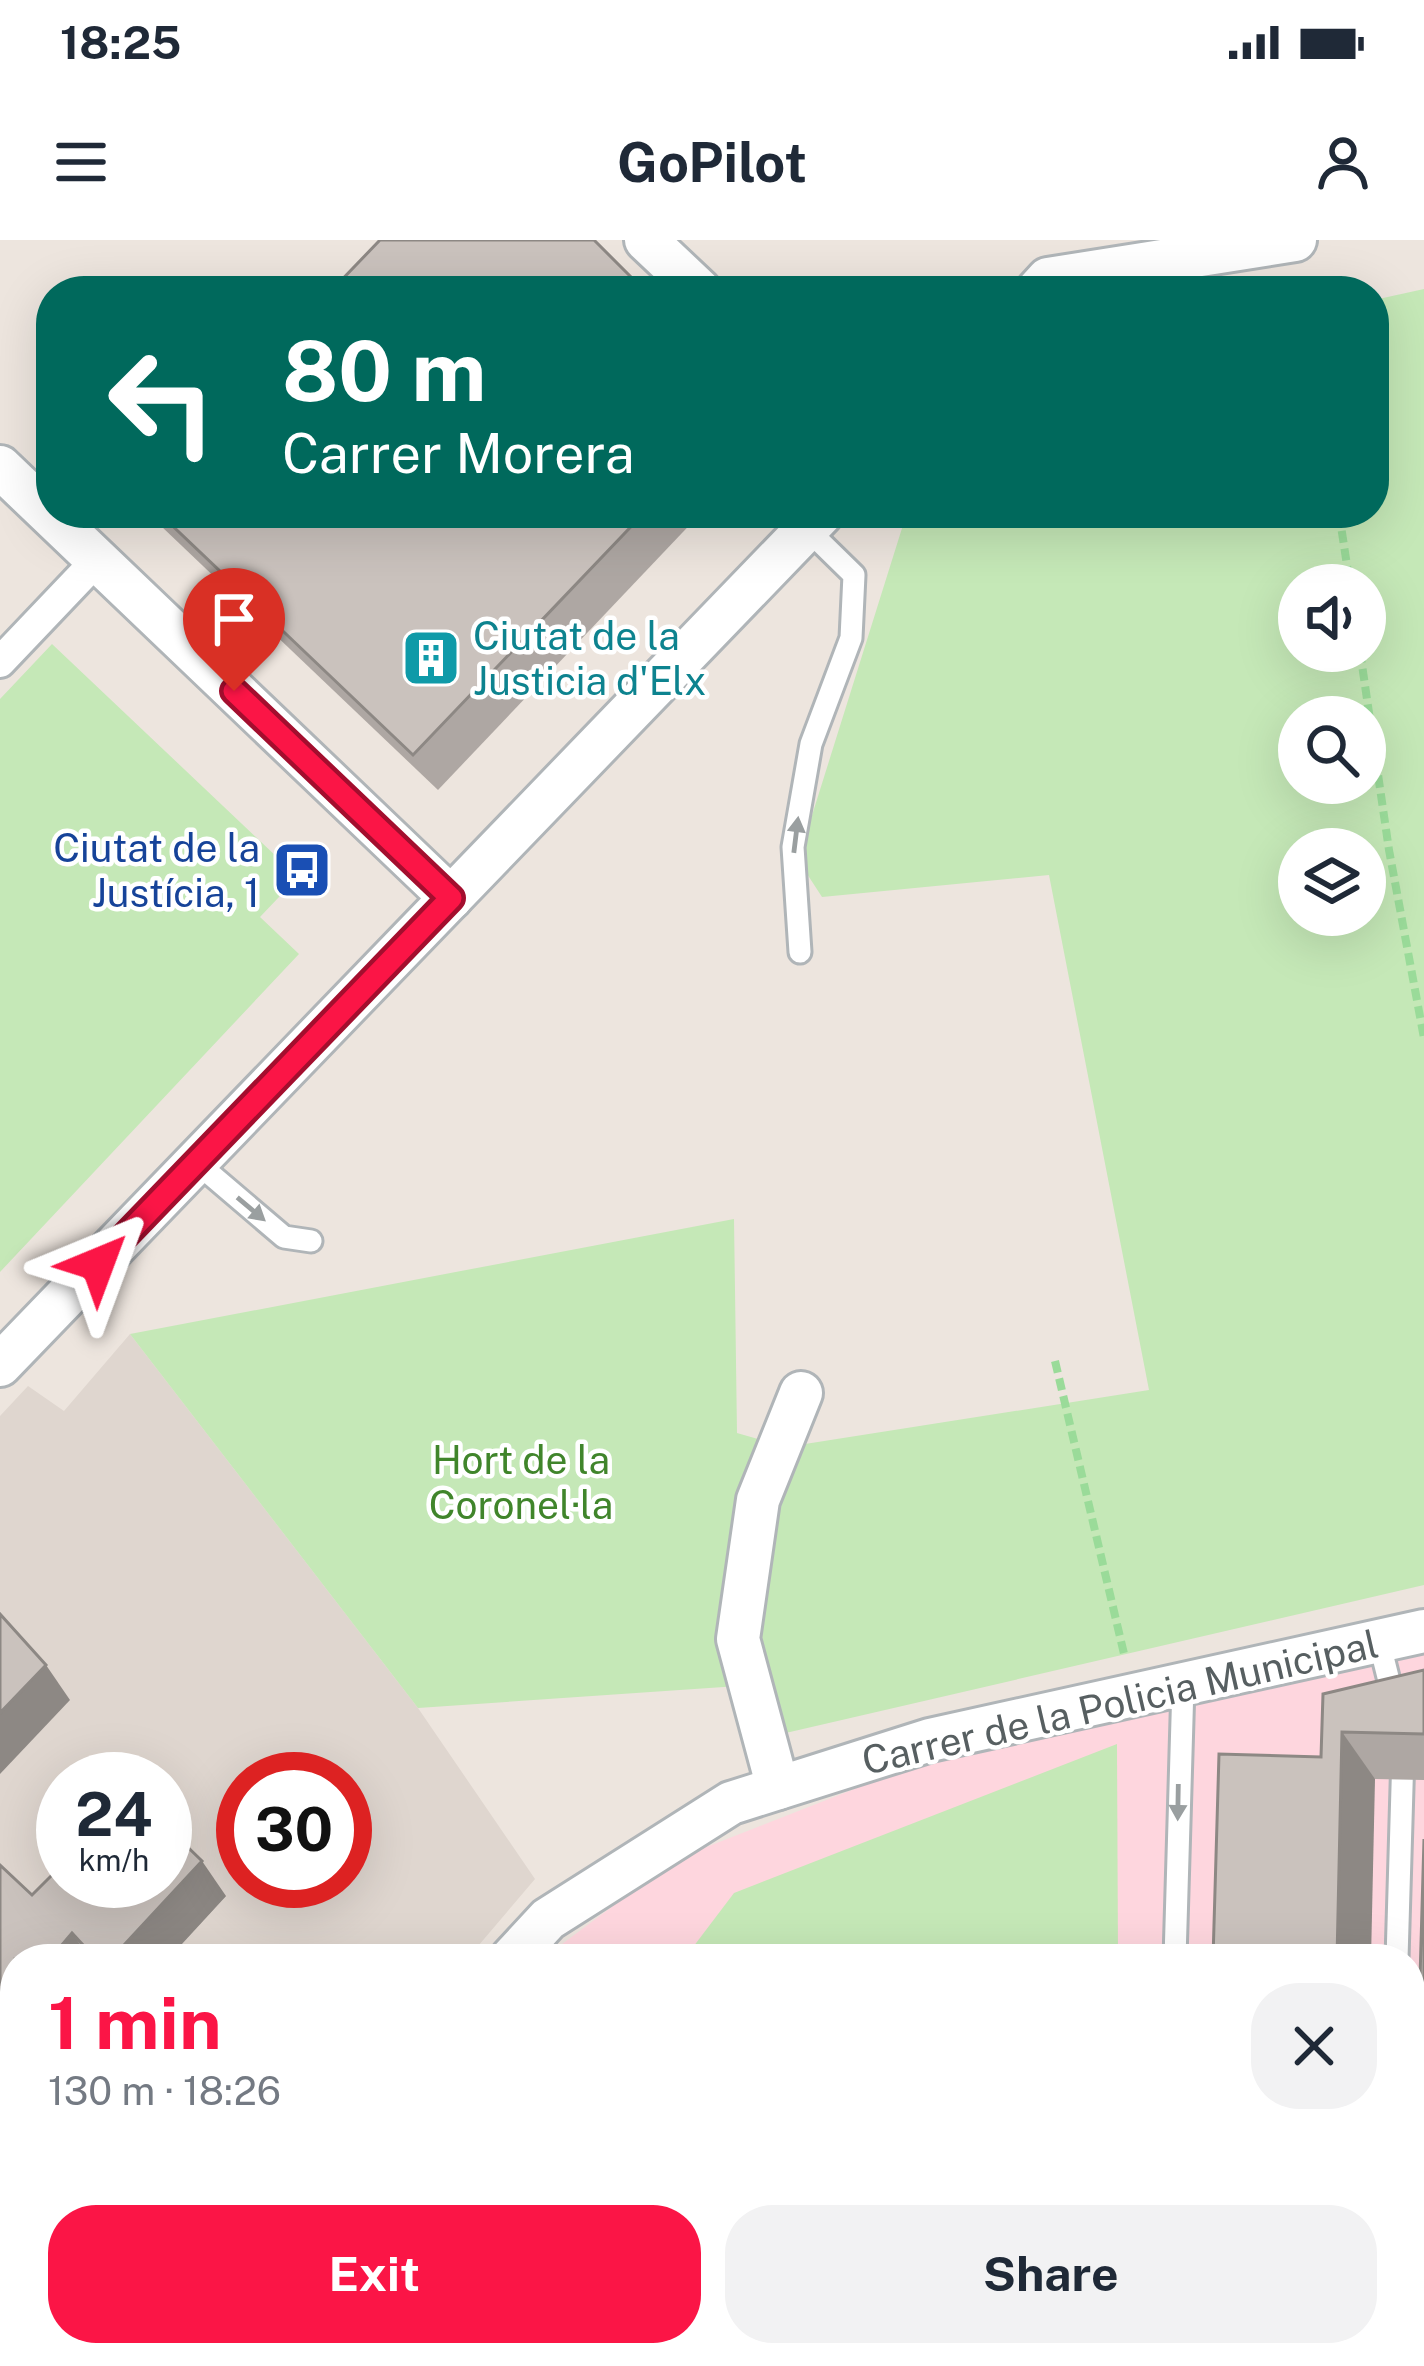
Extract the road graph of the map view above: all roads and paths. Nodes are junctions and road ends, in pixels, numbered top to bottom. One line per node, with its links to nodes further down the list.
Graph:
1 (646, 240): 4 (street)
2 (1295, 240): 3 (street)
3 (1043, 270)
4 (684, 276)
5 (0, 467): 6 (street)
6 (36, 502)
7 (64, 528): 11 (street)
8 (808, 528): 15 (street)
9 (820, 528): 16 (lane, one-way to 9)
10 (1341, 528): 12 (path)
11 (97, 560): 13 (street); 15 (street)
12 (1347, 564)
13 (0, 662)
14 (1363, 672): 17 (path)
15 (451, 898): 18 (street)
16 (800, 952)
17 (1424, 1038)
18 (196, 1162): 19 (lane, one-way to 19); 21 (street)
19 (311, 1241)
20 (1055, 1361): 26 (path)
21 (0, 1365)
22 (801, 1393): 29 (street)
23 (1424, 1631): 24 (street, Carrer de la Policia Municipal)
24 (1379, 1641): 25 (street, Carrer de la Policia Municipal); 28 (lane)
25 (1183, 1685): 26 (street, Carrer de la Policia Municipal); 32 (lane, one-way to 32)
26 (1133, 1694): 29 (street, Carrer de la Policia Municipal)
27 (1424, 1706): 28 (lane)
28 (1399, 1724): 30 (lane)
29 (778, 1788): 31 (street, Carrer de la Policia Municipal)
30 (1414, 1789): 33 (lane)
31 (525, 1944)
32 (1175, 1944)
33 (1398, 1944)

